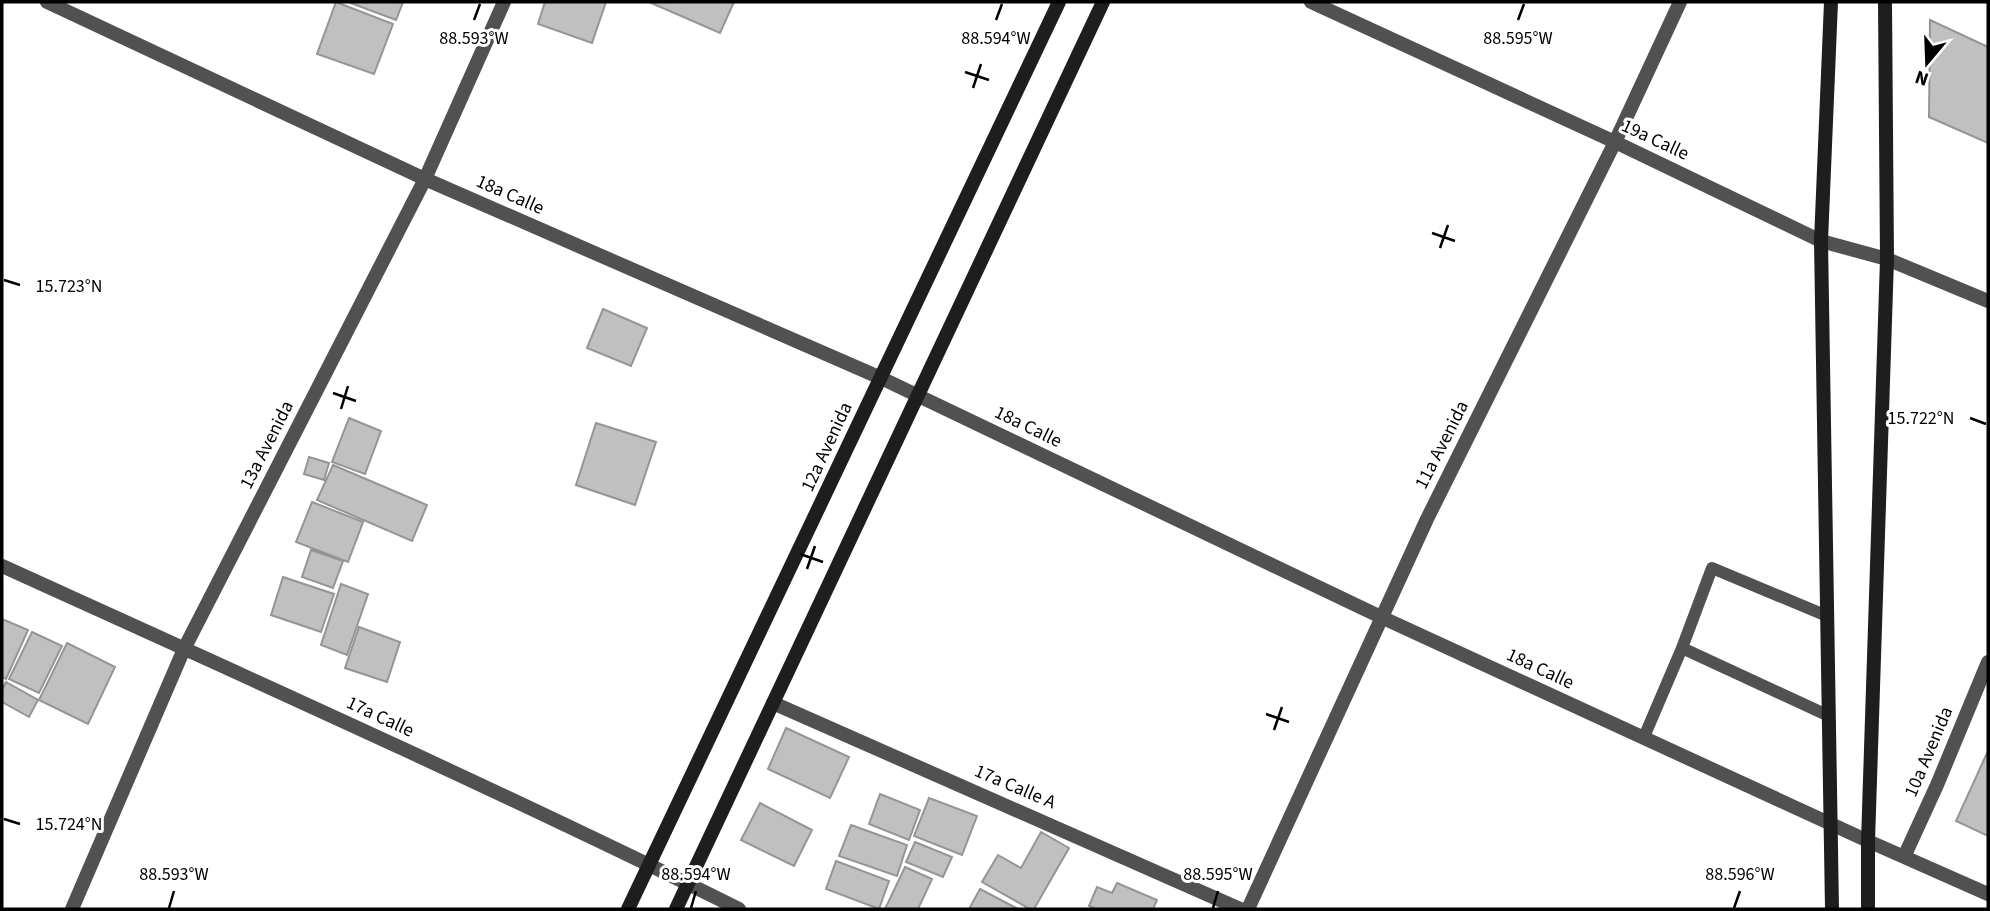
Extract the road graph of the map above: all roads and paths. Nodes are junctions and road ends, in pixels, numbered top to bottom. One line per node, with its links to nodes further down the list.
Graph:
1 (47, 2): 10 (street, 18a Calle)
2 (504, 2): 10 (street, 13a Avenida)
3 (1059, 2): 14 (main road, 12a Avenida)
4 (1103, 2): 15 (main road)
5 (1311, 2): 9 (street, 19a Calle)
6 (1680, 2): 9 (street, 11a Avenida)
7 (1831, 2): 11 (main road)
8 (1885, 2): 12 (main road)
9 (1615, 142): 11 (street, 19a Calle); 18 (street, 11a Avenida)
10 (425, 178): 14 (street, 18a Calle); 20 (street, 13a Avenida)
11 (1821, 241): 12 (street, 19a Calle); 17 (main road)
12 (1887, 259): 13 (street, 19a Calle); 26 (main road)
13 (1988, 301)
14 (881, 378): 15 (street, 18a Calle); 28 (main road, 12a Avenida)
15 (918, 396): 18 (street, 18a Calle); 22 (main road)
16 (2, 566): 20 (street, 17a Calle)
17 (1827, 616): 19 (lane); 23 (main road)
18 (1381, 617): 24 (street, 18a Calle); 36 (street, 11a Avenida)
19 (1682, 648): 23 (lane); 24 (lane)
20 (184, 649): 28 (street, 17a Calle); 31 (street, 13a Avenida)
21 (1988, 662): 27 (street, 10a Avenida)
22 (773, 703): 29 (main road); 35 (street, 17a Calle A)
23 (1829, 716): 25 (main road)
24 (1644, 737): 25 (street, 18a Calle)
25 (1831, 823): 26 (street, 18a Calle); 37 (main road)
26 (1868, 841): 27 (street, 18a Calle); 38 (main road)
27 (1904, 857): 30 (street, 18a Calle)
28 (650, 864): 29 (street, 17a Calle); 32 (main road, 12a Avenida)
29 (688, 884): 33 (main road); 34 (street, 17a Calle)
30 (1988, 894)
31 (72, 909)
32 (628, 909)
33 (676, 909)
34 (739, 909)
35 (1240, 909)
36 (1248, 909)
37 (1832, 909)
38 (1868, 909)

